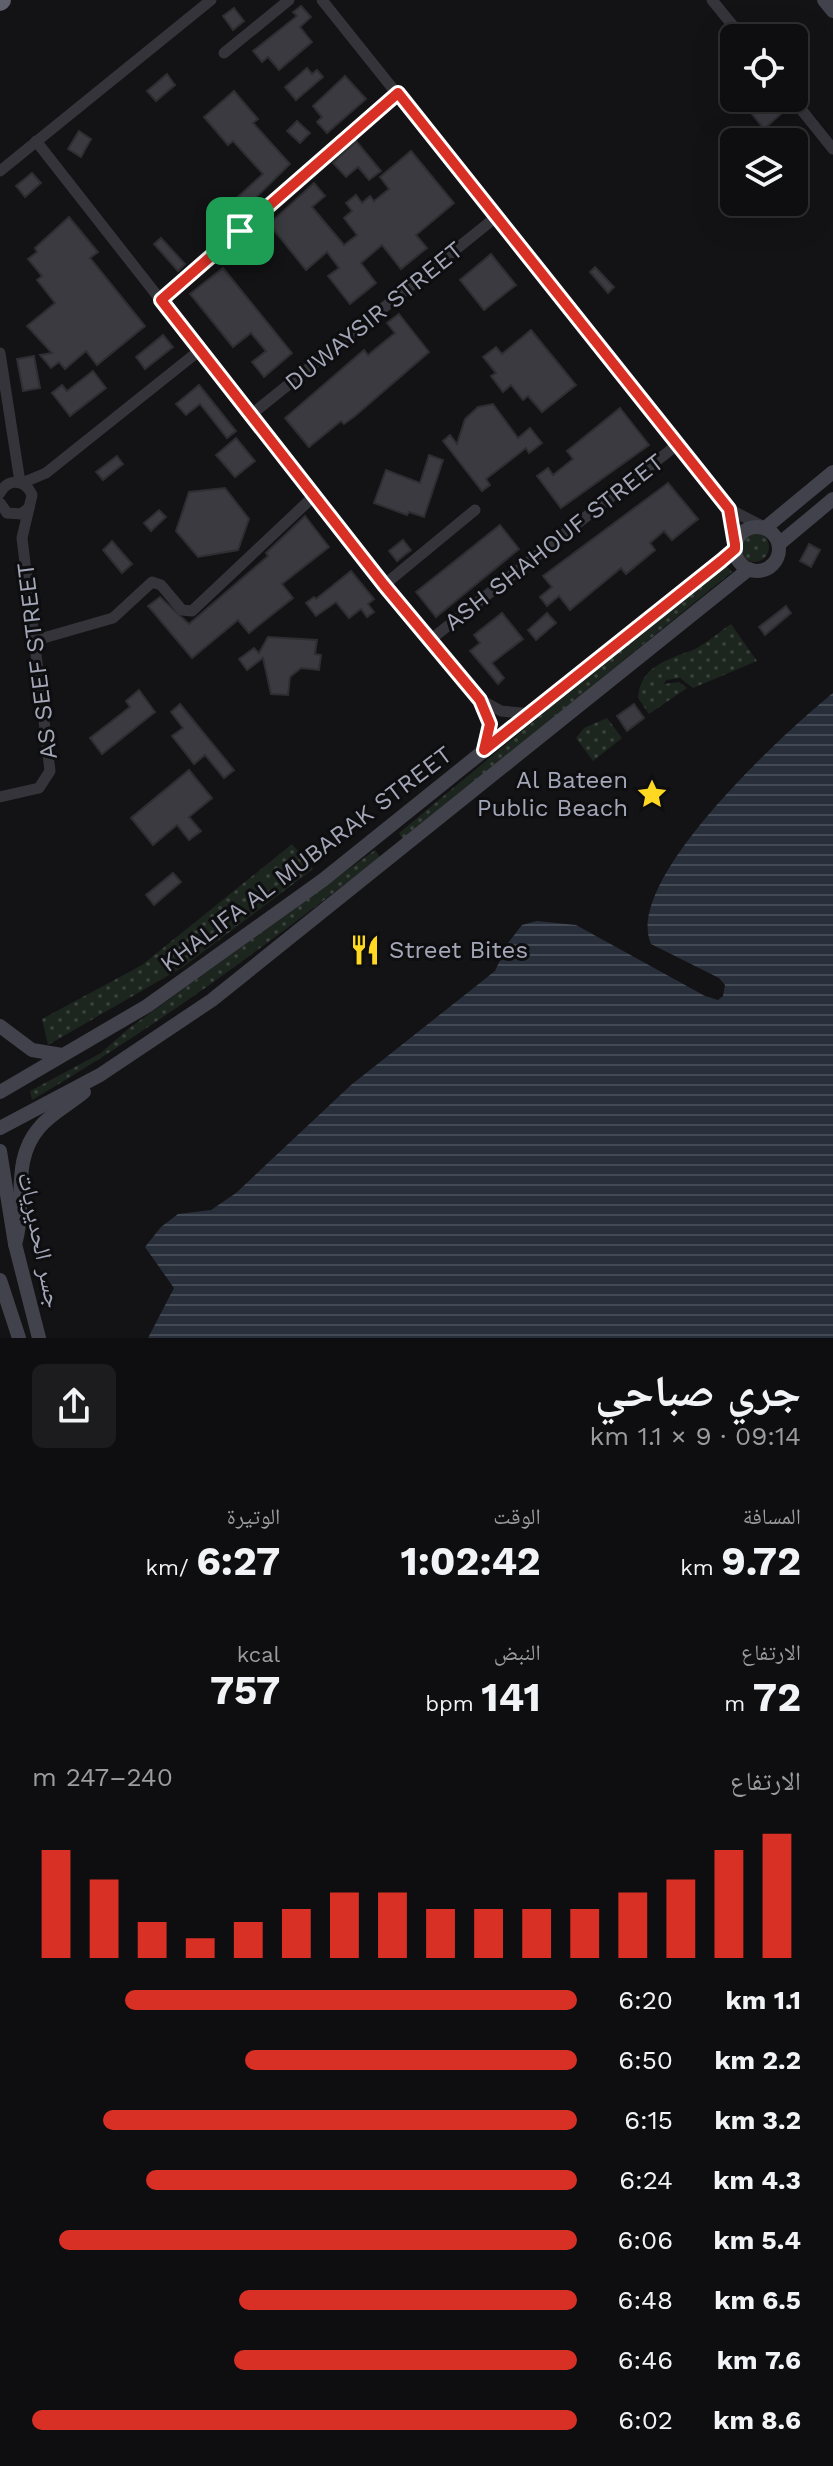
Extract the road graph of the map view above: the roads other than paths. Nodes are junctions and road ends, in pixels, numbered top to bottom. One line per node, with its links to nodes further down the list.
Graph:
1 (211, 0): 11 (street)
2 (289, 0): 8 (street)
3 (322, 0): 9 (street)
4 (712, 0): 7 (street)
5 (824, 0): 6 (street)
6 (833, 11)
7 (732, 24)
8 (224, 53)
9 (398, 93): 14 (street); 15 (street)
10 (803, 112): 12 (street)
11 (36, 141): 13 (street); 15 (street)
12 (833, 149)
13 (0, 171)
14 (496, 217): 18 (street, DUWAYSIR STREET); 19 (street)
15 (161, 300): 16 (street)
16 (200, 350): 18 (street); 22 (street)
17 (0, 353): 20 (street)
18 (252, 414): 26 (street)
19 (678, 444): 30 (street); 38 (street, ASH SHAHOUF STREET)
20 (16, 462): 23 (street); 24 (street)
21 (833, 472): 32 (street)
22 (46, 473): 23 (street); 25 (street, AS SEEF STREET)
23 (21, 483): 24 (street); 25 (street)
24 (3, 489)
25 (32, 495): 29 (street, AS SEEF STREET)
26 (315, 495): 37 (street); 39 (street)
27 (833, 499): 34 (street)
28 (4, 508): 29 (street); 33 (street, AS SEEF STREET)
29 (29, 508): 33 (street, AS SEEF STREET)
30 (729, 509): 32 (street); 35 (street)
31 (475, 510): 37 (street)
32 (764, 527): 34 (street); 35 (street)
33 (22, 538): 39 (street, AS SEEF STREET)
34 (779, 544): 36 (street)
35 (735, 547): 36 (street); 41 (street, KHALIFA AL MUBARAK STREET)
36 (749, 569): 45 (street, KHALIFA AL MUBARAK STREET)
37 (384, 585): 38 (street)
38 (430, 640): 40 (street)
39 (33, 641): 43 (street, AS SEEF STREET)
40 (480, 700): 41 (street); 42 (street)
41 (532, 714): 42 (street, KHALIFA AL MUBARAK STREET)
42 (484, 750): 44 (street, KHALIFA AL MUBARAK STREET)
43 (0, 797)
44 (415, 806): 45 (street); 47 (street, KHALIFA AL MUBARAK STREET)
45 (429, 825): 48 (street, KHALIFA AL MUBARAK STREET)
46 (0, 1026): 47 (street)
47 (62, 1055): 49 (street, KHALIFA AL MUBARAK STREET)
48 (100, 1075): 50 (street, KHALIFA AL MUBARAK STREET); 52 (street)
49 (0, 1092)
50 (0, 1128)
51 (0, 1151): 52 (street, جسر الحديريات)
52 (15, 1244): 55 (street, جسر الحديريات)
53 (0, 1280): 54 (street, جسر الحديريات)
54 (19, 1338)
55 (39, 1338)

